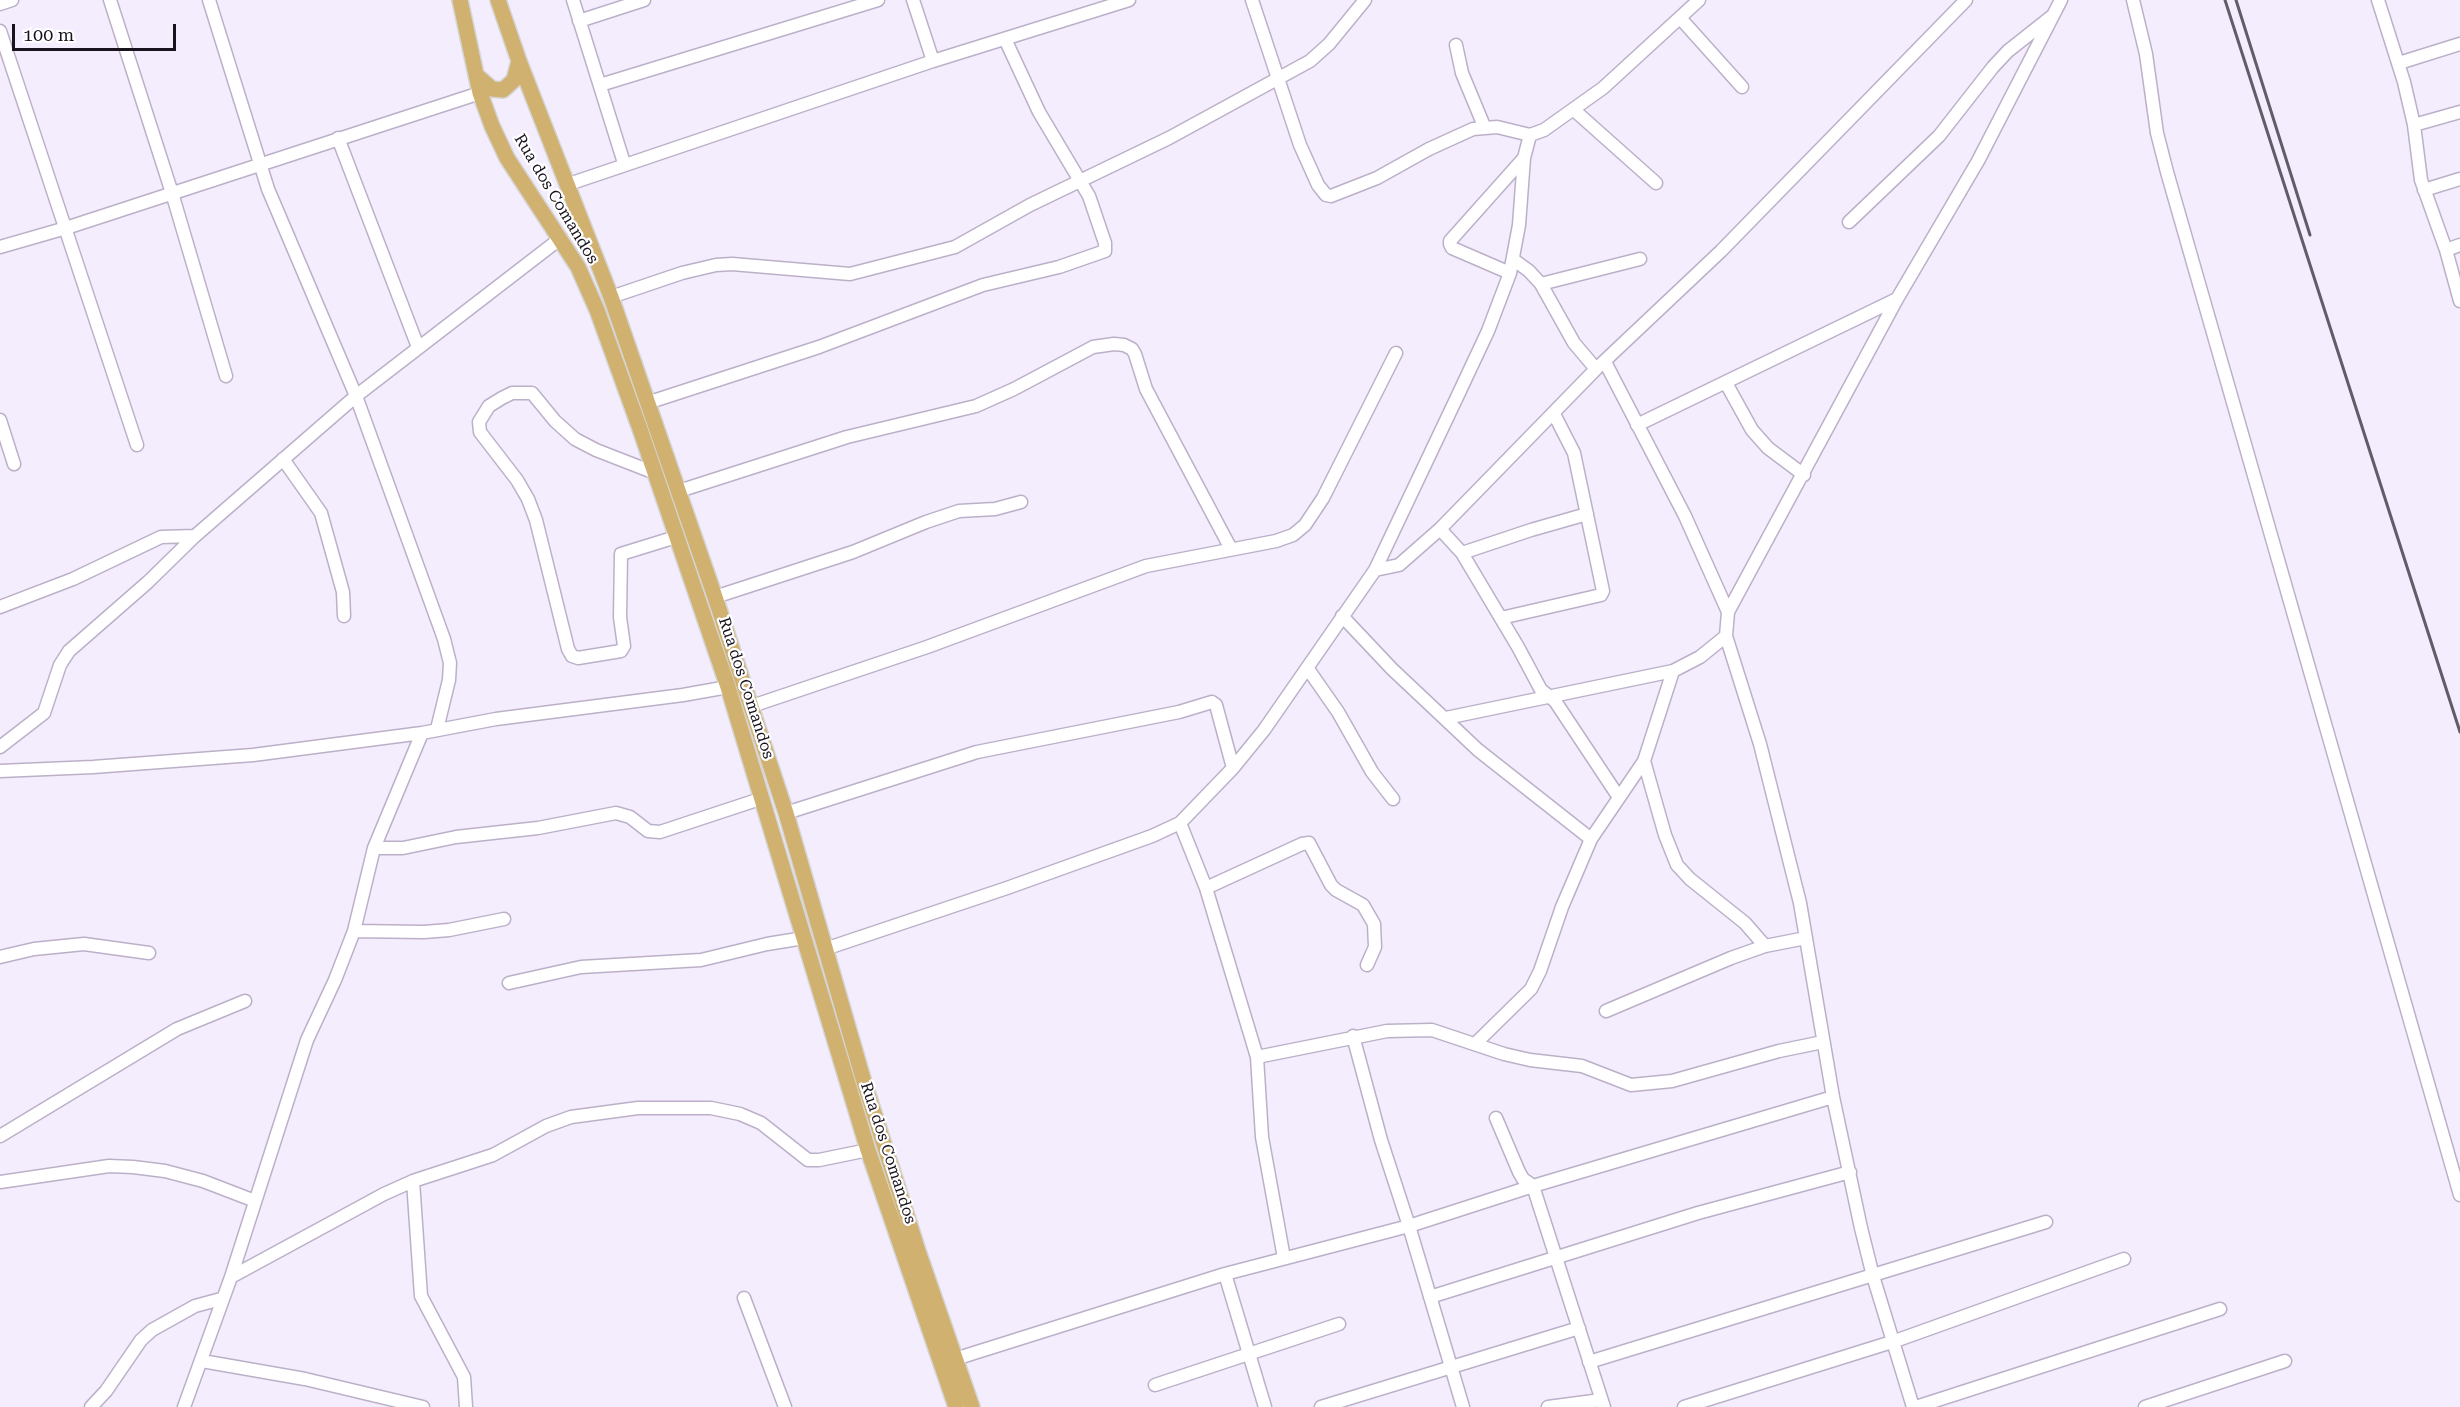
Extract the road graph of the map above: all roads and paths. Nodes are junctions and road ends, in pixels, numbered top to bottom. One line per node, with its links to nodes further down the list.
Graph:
1 (12, 0): 18 (street)
2 (110, 0): 48 (street)
3 (209, 0): 41 (street)
4 (460, 0): 29 (main road, Rua dos Comandos)
5 (498, 0): 27 (main road, Rua dos Comandos)
6 (573, 0): 21 (street)
7 (644, 0): 21 (street)
8 (878, 0): 31 (street)
9 (913, 0): 26 (street)
10 (1129, 0): 23 (street)
11 (1252, 0): 30 (street)
12 (1365, 0): 30 (street)
13 (1700, 0): 20 (street)
14 (1966, 0): 64 (street)
15 (2061, 0): 19 (street)
16 (2133, 0): 137 (street)
17 (2381, 1): 28 (street)
18 (0, 4)
19 (2052, 16): 49 (street); 60 (street)
20 (1681, 19): 32 (street); 34 (street)
21 (579, 21): 31 (street)
22 (0, 31): 50 (street)
23 (1005, 39): 26 (street); 43 (street)
24 (2460, 44): 28 (street)
25 (1456, 45): 37 (street)
26 (933, 60): 42 (street)
27 (519, 61): 29 (main road); 46 (main road, Rua dos Comandos)
28 (2399, 63): 36 (street)
29 (476, 75): 33 (main road, Rua dos Comandos)
30 (1278, 78): 37 (street); 43 (street)
31 (600, 85): 42 (street)
32 (1742, 87)
33 (480, 93): 39 (street); 51 (main road, Rua dos Comandos)
34 (1574, 110): 38 (street); 45 (street)
35 (2460, 112): 36 (street)
36 (2414, 125): 47 (street)
37 (1485, 126): 38 (street)
38 (1530, 135): 40 (street)
39 (338, 138): 41 (street); 62 (street)
40 (1524, 158): 56 (street); 57 (street)
41 (260, 163): 48 (street); 67 (street)
42 (624, 163): 46 (street)
43 (1080, 179): 59 (street); 68 (street)
44 (2460, 179): 47 (street)
45 (1656, 183)
46 (566, 184): 59 (main road, Rua dos Comandos)
47 (2424, 190): 54 (street)
48 (172, 193): 50 (street); 65 (street)
49 (1848, 222)
50 (66, 228): 53 (street); 72 (street)
51 (561, 238): 62 (street); 75 (main road, Rua dos Comandos)
52 (2460, 245): 54 (street)
53 (0, 247)
54 (2446, 250): 61 (street)
55 (1640, 259): 58 (street)
56 (1514, 260): 57 (street); 58 (street)
57 (1510, 273): 85 (street)
58 (1541, 284): 64 (street)
59 (611, 297): 68 (main road, Rua dos Comandos)
60 (1897, 299): 66 (street); 76 (street)
61 (2460, 302)
62 (418, 347): 67 (street)
63 (1396, 353): 83 (street)
64 (1601, 365): 69 (street); 71 (street)
65 (226, 376)
66 (1726, 383): 71 (street); 76 (street)
67 (356, 396): 73 (street); 99 (street)
68 (647, 403): 77 (main road, Rua dos Comandos)
69 (1554, 414): 79 (street); 80 (street)
70 (0, 420): 74 (street)
71 (1636, 425): 88 (street)
72 (137, 445)
73 (284, 459): 81 (street); 90 (street)
74 (14, 464)
75 (655, 473): 82 (main road, Rua dos Comandos); 82 (street)
76 (1804, 475): 88 (street)
77 (679, 490): 83 (street); 86 (main road, Rua dos Comandos)
78 (1021, 502): 86 (street)
79 (1587, 514): 84 (street); 91 (street)
80 (1440, 529): 84 (street); 85 (street)
81 (195, 536): 87 (street); 101 (street)
82 (676, 537): 95 (main road, Rua dos Comandos)
83 (1231, 549): 97 (street)
84 (1462, 553): 91 (street)
85 (1376, 570): 89 (street)
86 (716, 597): 97 (main road, Rua dos Comandos)
87 (0, 607)
88 (1728, 612): 92 (street)
89 (1342, 615): 93 (street); 98 (street)
90 (344, 616)
91 (1501, 618): 96 (street)
92 (1726, 636): 94 (street); 116 (street)
93 (1308, 669): 103 (street); 107 (street)
94 (1673, 671): 96 (street); 102 (street)
95 (728, 687): 99 (street); 106 (main road, Rua dos Comandos)
96 (1547, 696): 98 (street); 105 (street)
97 (752, 706): 108 (main road, Rua dos Comandos)
98 (1446, 718): 110 (street)
99 (437, 729): 100 (street)
100 (422, 733): 104 (street); 111 (street)
101 (0, 747)
102 (1644, 761): 105 (street); 117 (street)
103 (1233, 768): 108 (street); 109 (street)
104 (0, 771)
105 (1618, 796): 110 (street)
106 (763, 798): 111 (street); 115 (main road, Rua dos Comandos)
107 (1393, 799)
108 (786, 813): 118 (main road, Rua dos Comandos)
109 (1180, 823): 112 (street); 118 (street)
110 (1591, 839): 127 (street)
111 (374, 848): 114 (street)
112 (1206, 888): 121 (street); 128 (street)
113 (504, 919): 114 (street)
114 (354, 931): 138 (street)
115 (804, 938): 122 (street); 132 (main road, Rua dos Comandos)
116 (1806, 938): 117 (street); 126 (street)
117 (1765, 946): 124 (street)
118 (825, 949): 155 (main road, Rua dos Comandos)
119 (149, 953): 120 (street)
120 (0, 957)
121 (1367, 965)
122 (509, 983)
123 (245, 1001): 131 (street)
124 (1606, 1011)
125 (1353, 1036): 127 (street); 128 (street); 140 (street)
126 (1823, 1042): 127 (street); 129 (street)
127 (1475, 1044)
128 (1257, 1057): 142 (street)
129 (1833, 1097): 133 (street); 136 (street)
130 (1496, 1118): 136 (street)
131 (0, 1136)
132 (867, 1150): 134 (street); 167 (main road, Rua dos Comandos)
133 (1850, 1172): 141 (street); 145 (street)
134 (413, 1181): 146 (street); 165 (street)
135 (0, 1182): 138 (street)
136 (1533, 1186): 140 (street); 141 (street)
137 (2460, 1195)
138 (255, 1201): 146 (street)
139 (2046, 1222): 145 (street)
140 (1409, 1226): 142 (street); 147 (street)
141 (1556, 1257): 147 (street); 152 (street)
142 (1284, 1258): 144 (street)
143 (2124, 1259): 153 (street)
144 (1225, 1274): 154 (street); 155 (street)
145 (1873, 1276): 153 (street); 158 (street)
146 (231, 1277): 149 (street)
147 (1430, 1297): 159 (street)
148 (744, 1298): 166 (street)
149 (221, 1299): 156 (street); 162 (street)
150 (2220, 1308): 174 (street)
151 (1339, 1324): 154 (street)
152 (1580, 1328): 158 (street); 159 (street)
153 (1895, 1341): 173 (street); 174 (street)
154 (1250, 1353): 160 (street); 169 (street)
155 (955, 1359): 168 (main road, Rua dos Comandos)
156 (202, 1361): 163 (street); 164 (street)
157 (2285, 1361): 175 (street)
158 (1589, 1362): 161 (street)
159 (1450, 1368): 170 (street); 171 (street)
160 (1155, 1385)
161 (1602, 1403): 172 (street)
162 (91, 1407)
163 (184, 1407)
164 (423, 1407)
165 (466, 1407)
166 (785, 1407)
167 (956, 1407)
168 (972, 1407)
169 (1265, 1407)
170 (1321, 1407)
171 (1462, 1407)
172 (1548, 1407)
173 (1684, 1407)
174 (1915, 1407)
175 (2145, 1407)

